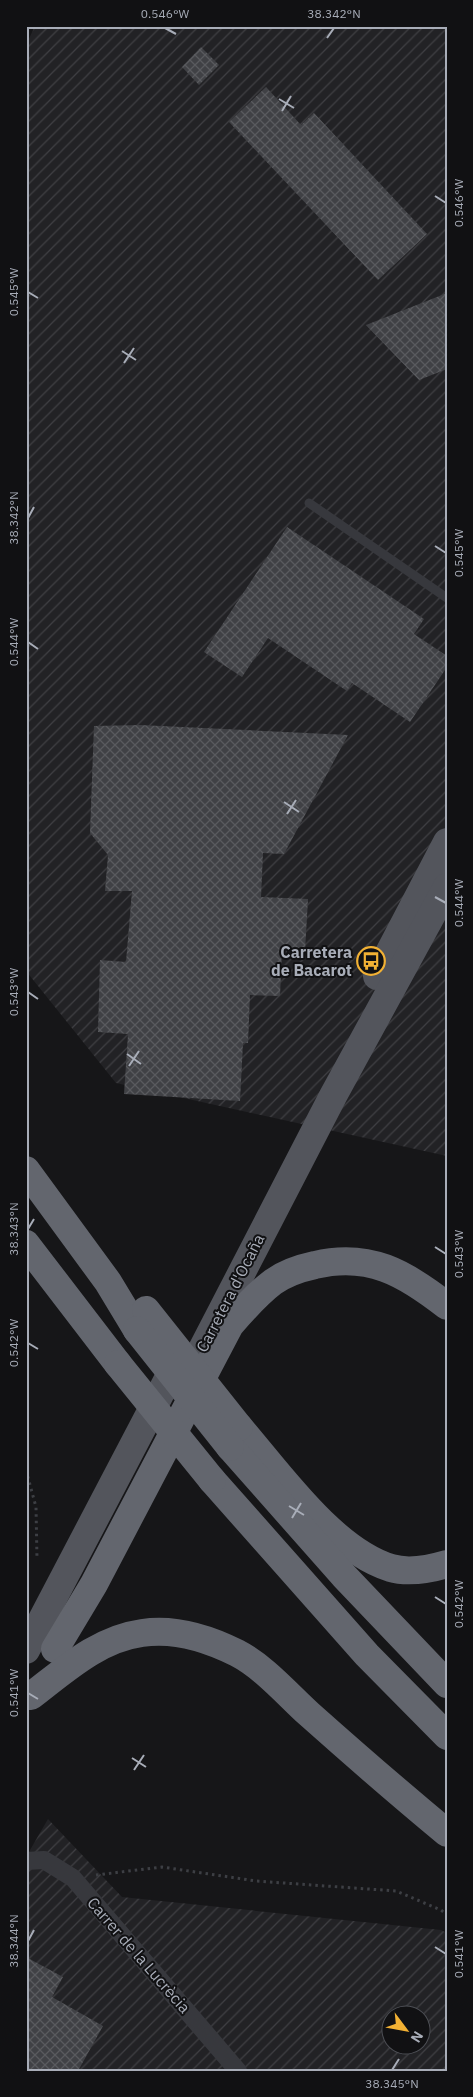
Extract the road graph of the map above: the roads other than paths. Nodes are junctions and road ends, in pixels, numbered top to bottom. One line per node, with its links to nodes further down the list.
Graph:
1 (309, 503): 2 (lane)
2 (447, 598)
3 (447, 842): 13 (main road, Carretera d'Ocaña)
4 (447, 888): 12 (main road, Carretera d'Ocaña)
5 (26, 1170): 10 (highway, bridge)
6 (26, 1244): 8 (highway)
7 (26, 1258): 8 (highway)
8 (67, 1300): 16 (highway, bridge)
9 (447, 1306): 12 (highway)
10 (235, 1437): 11 (highway); 14 (highway)
11 (447, 1564)
12 (55, 1649): 15 (main road, Carretera d'Ocaña)
13 (26, 1650)
14 (447, 1684)
15 (29, 1700): 17 (highway)
16 (447, 1736)
17 (447, 1833)
18 (26, 1861): 19 (street, Carrer de la Lucrècia)
19 (238, 2071)

